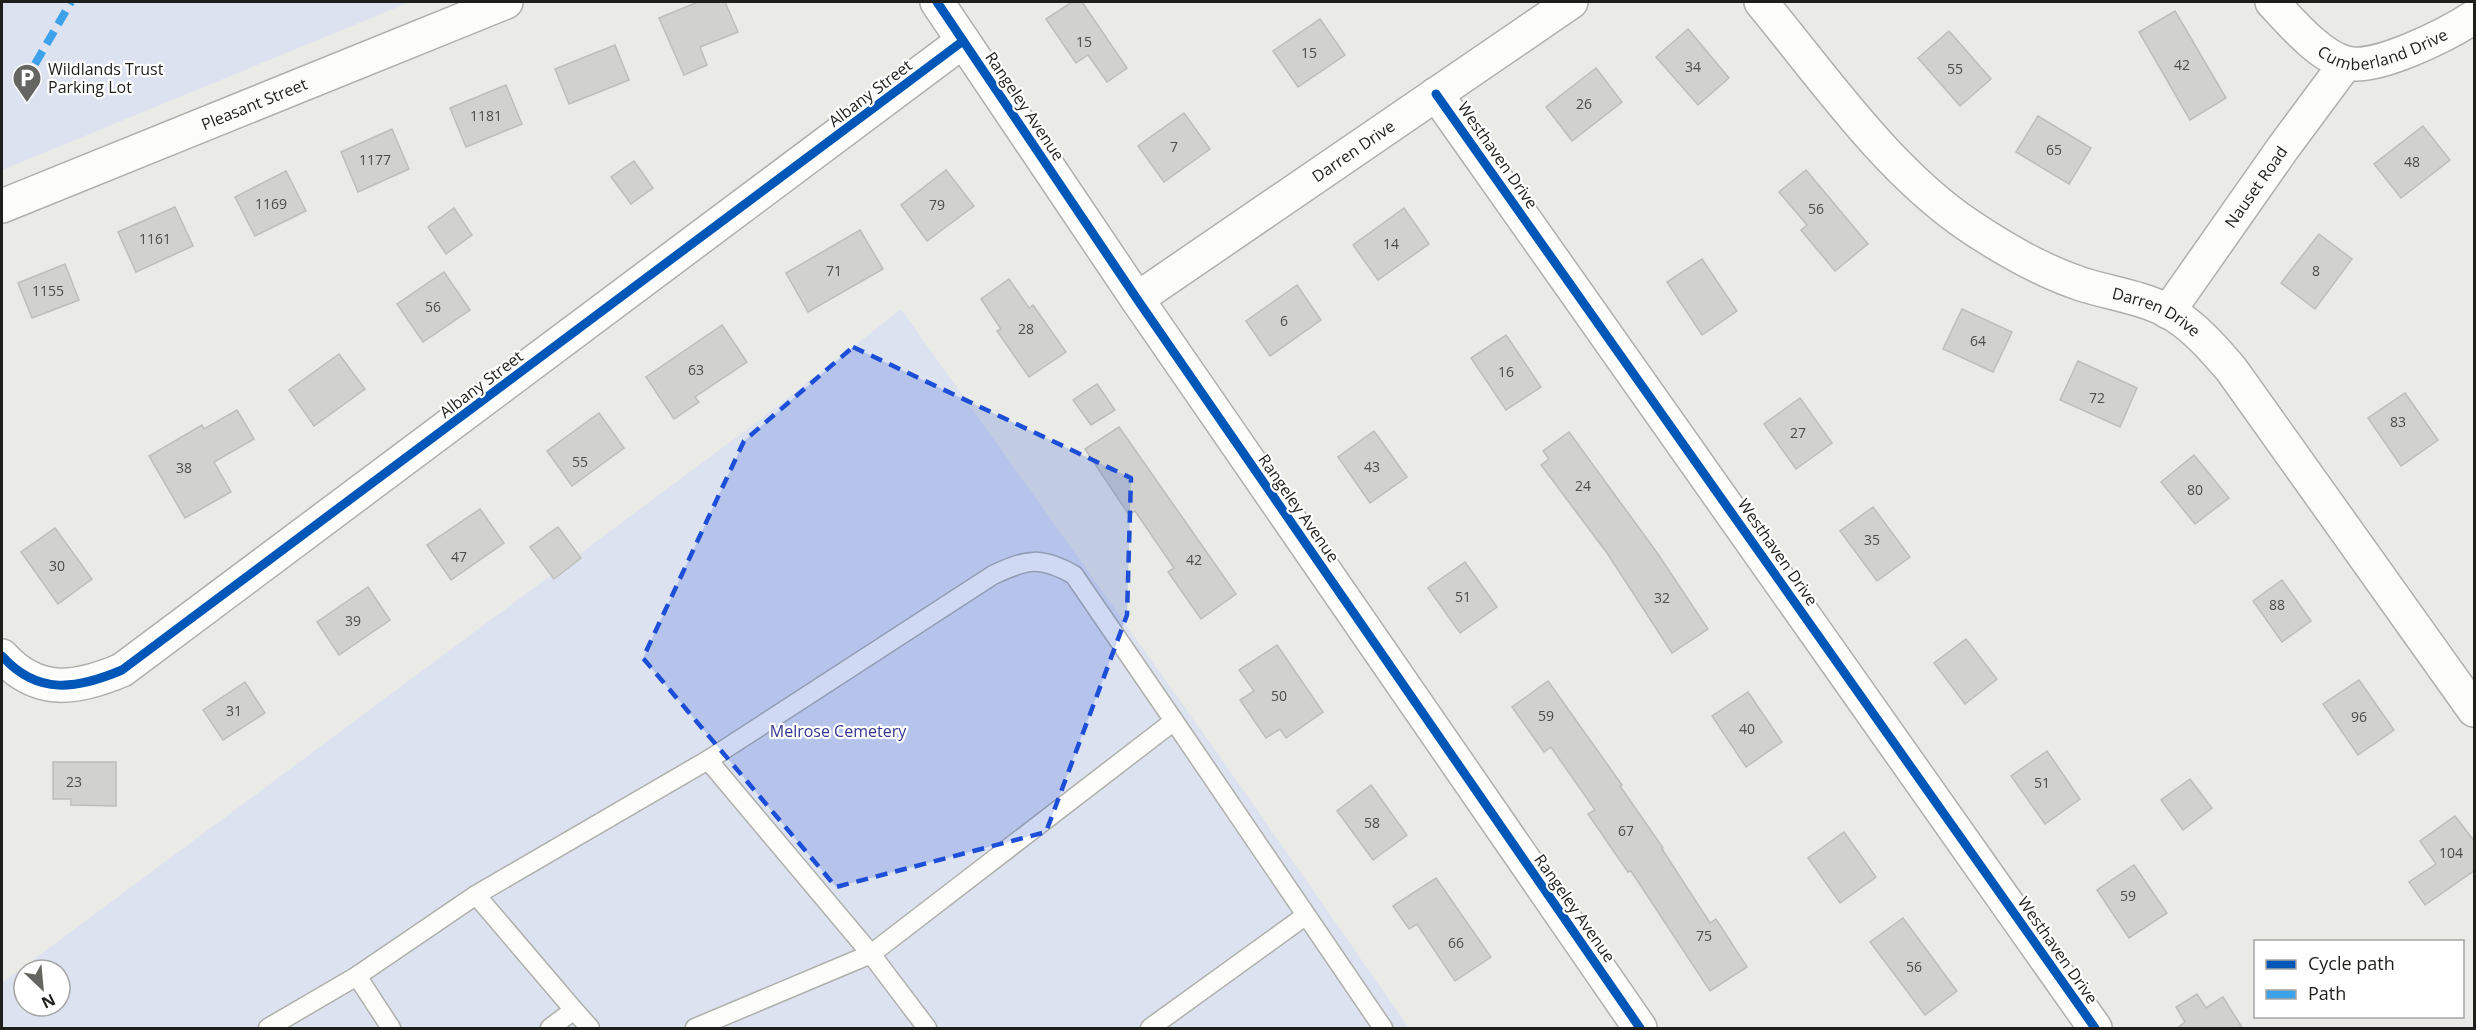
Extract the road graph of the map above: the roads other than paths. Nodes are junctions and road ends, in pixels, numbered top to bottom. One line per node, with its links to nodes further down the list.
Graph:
1 (507, 2): 10 (street, Pleasant Street)
2 (937, 2): 7 (street, Rangeley Avenue)
3 (1571, 2): 9 (street, Darren Drive)
4 (1761, 2): 12 (street, Darren Drive)
5 (2272, 2): 8 (street, Cumberland Drive)
6 (2471, 26): 8 (street, Cumberland Drive)
7 (963, 41): 11 (street, Rangeley Avenue); 13 (street, Albany Street)
8 (2346, 63): 12 (street, Nauset Road)
9 (1436, 94): 11 (street, Darren Drive); 31 (street, Westhaven Drive)
10 (2, 206)
11 (1137, 298): 30 (street, Rangeley Avenue)
12 (2168, 312): 14 (street, Darren Drive)
13 (2, 656)
14 (2475, 710)
15 (1174, 720): 16 (lane); 18 (lane); 19 (lane)
16 (708, 760): 17 (lane); 19 (lane)
17 (476, 895): 20 (lane); 21 (lane)
18 (1305, 916): 28 (lane); 29 (lane)
19 (871, 954): 26 (lane); 27 (lane)
20 (357, 976): 22 (lane); 23 (lane)
21 (574, 1010): 24 (lane); 25 (lane)
22 (267, 1029)
23 (391, 1029)
24 (550, 1029)
25 (590, 1029)
26 (694, 1029)
27 (927, 1029)
28 (1150, 1029)
29 (1383, 1029)
30 (1640, 1029)
31 (2095, 1029)

